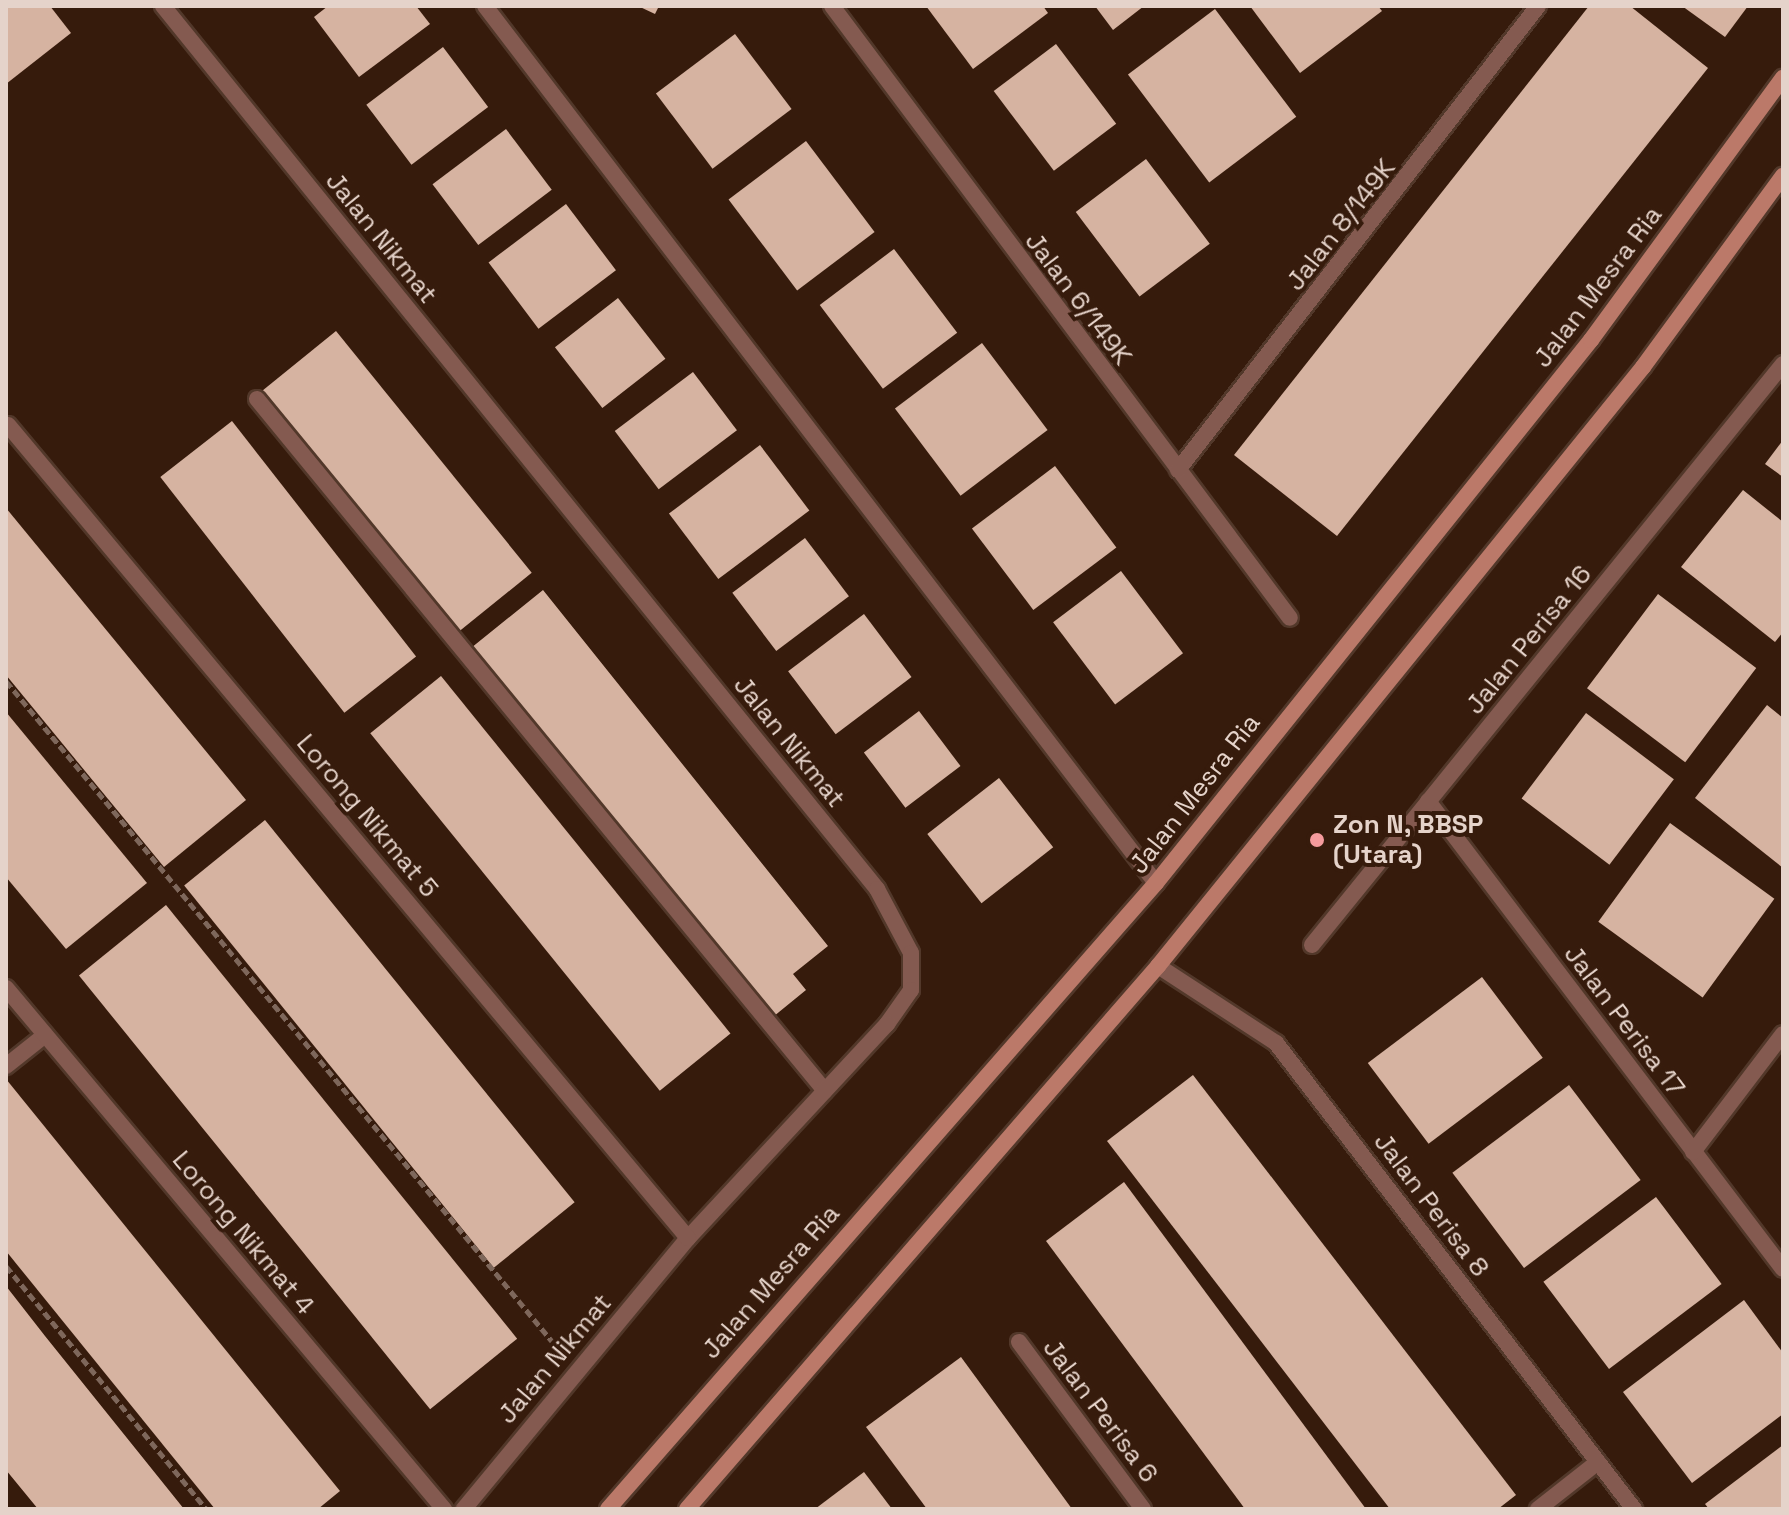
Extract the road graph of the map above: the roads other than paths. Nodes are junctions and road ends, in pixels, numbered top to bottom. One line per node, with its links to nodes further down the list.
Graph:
1 (163, 6): 20 (street, Jalan Nikmat)
2 (485, 6): 13 (street)
3 (832, 6): 10 (street, Jalan 6/149K)
4 (1538, 6): 10 (street, Jalan 8/149K)
5 (1783, 78): 13 (main road, Jalan Mesra Ria)
6 (1783, 176): 15 (main road)
7 (1783, 364): 12 (street, Jalan Perisa 16)
8 (257, 399): 20 (street)
9 (8, 425): 22 (street, Lorong Nikmat 5)
10 (1178, 470): 11 (street, Jalan 6/149K)
11 (1290, 618)
12 (1428, 801): 14 (street, Jalan Perisa 16); 21 (street, Jalan Perisa 17)
13 (1156, 883): 28 (main road, Jalan Mesra Ria)
14 (1312, 945)
15 (1158, 966): 25 (street, Jalan Perisa 8); 29 (main road)
16 (6, 988): 18 (street, Lorong Nikmat 4)
17 (1783, 1034): 21 (street)
18 (45, 1035): 19 (street); 26 (street, Lorong Nikmat 4)
19 (6, 1066)
20 (825, 1091): 22 (street, Jalan Nikmat)
21 (1693, 1152): 23 (street, Jalan Perisa 17)
22 (688, 1238): 27 (street, Jalan Nikmat)
23 (1783, 1269)
24 (1019, 1342): 30 (street, Jalan Perisa 6)
25 (1598, 1462): 31 (street); 32 (street, Jalan Perisa 8)
26 (444, 1509)
27 (464, 1509)
28 (608, 1509)
29 (687, 1509)
30 (1143, 1509)
31 (1538, 1509)
32 (1634, 1509)

